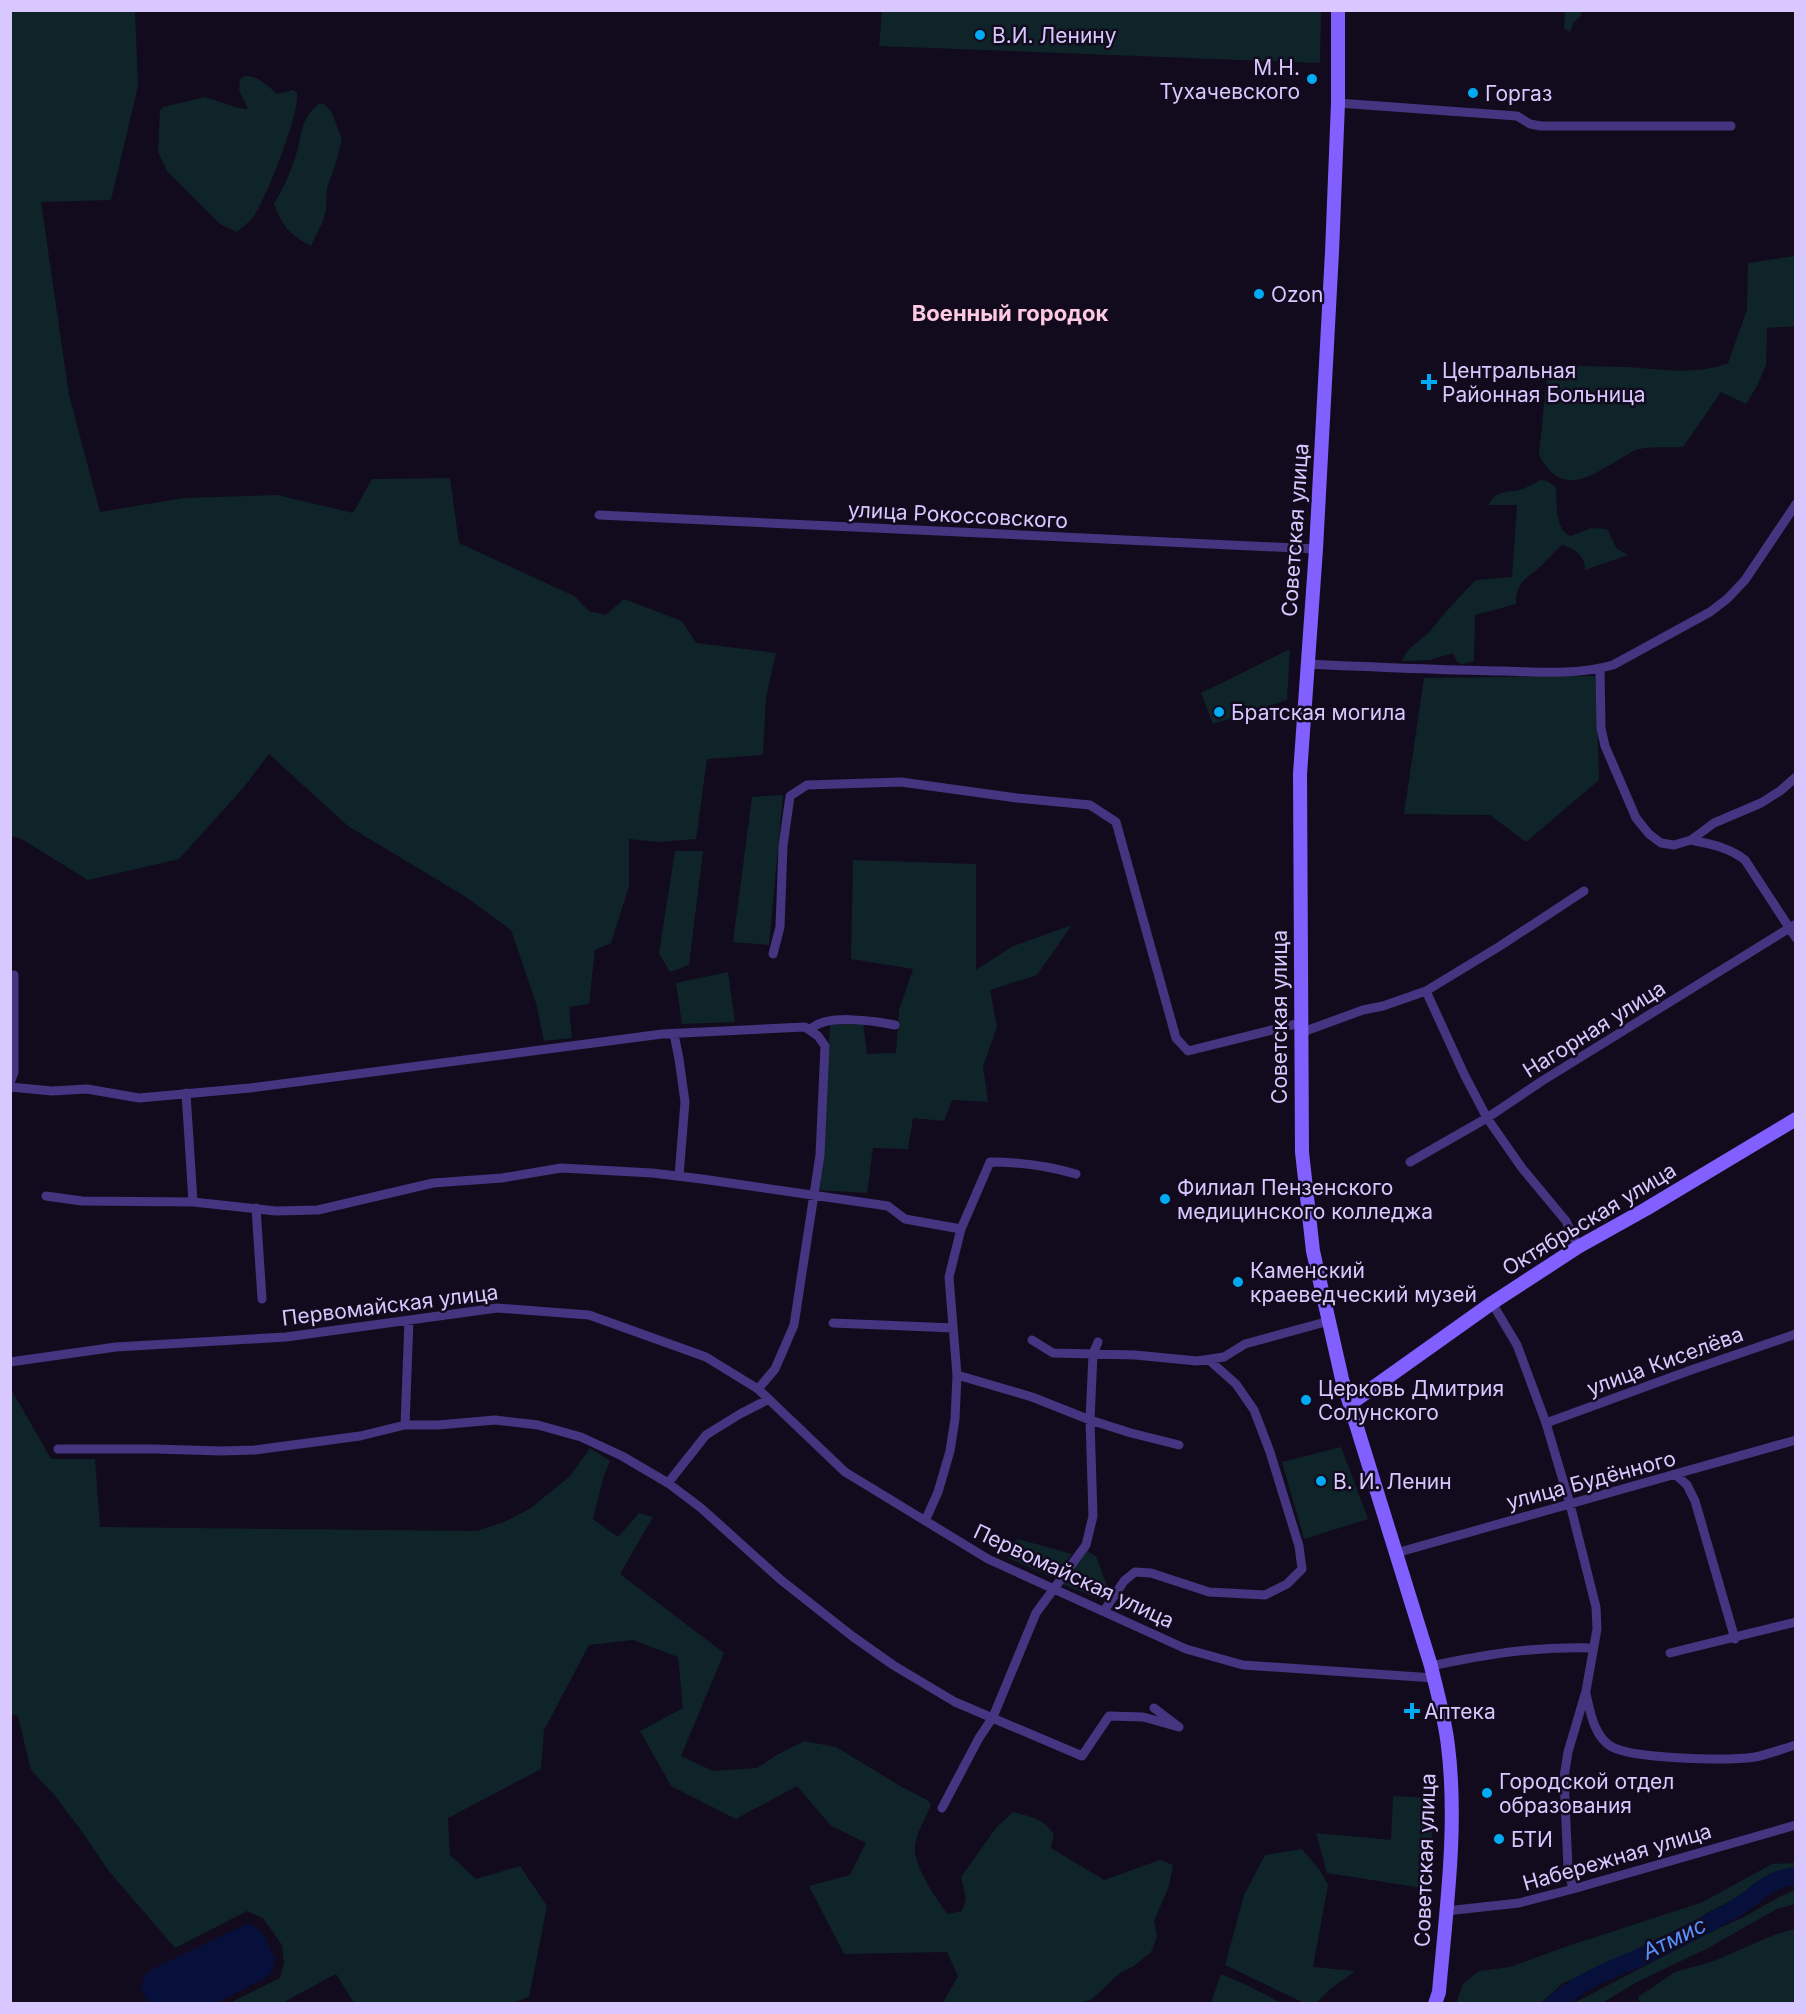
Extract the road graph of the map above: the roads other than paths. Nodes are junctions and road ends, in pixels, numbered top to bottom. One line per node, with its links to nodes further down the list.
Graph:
1 (1338, 10): 2 (main road, Советская улица)
2 (1338, 104): 3 (street); 6 (main road, Советская улица)
3 (1731, 126)
4 (1796, 504): 8 (street)
5 (598, 515): 6 (street, улица Рокоссовского)
6 (1316, 549): 7 (main road, Советская улица)
7 (1307, 664): 8 (street); 18 (main road, Советская улица)
8 (1600, 669): 10 (street)
9 (1796, 777): 10 (street)
10 (1691, 840): 12 (street)
11 (1584, 891): 16 (street)
12 (1793, 926): 13 (street); 23 (street, Нагорная улица)
13 (1796, 938)
14 (773, 954): 18 (street)
15 (14, 975): 21 (street)
16 (1426, 991): 18 (street); 23 (street)
17 (895, 1025): 19 (street)
18 (1300, 1028): 37 (main road, Советская улица)
19 (810, 1030): 20 (street); 29 (street)
20 (674, 1034): 22 (street); 27 (street)
21 (10, 1085): 22 (street)
22 (186, 1093): 30 (street)
23 (1487, 1118): 25 (street, Нагорная улица); 33 (street)
24 (1796, 1119): 33 (main road, Октябрьская улица)
25 (1410, 1162)
26 (1076, 1174): 32 (street)
27 (679, 1176): 29 (street); 31 (street)
28 (46, 1196): 30 (street)
29 (814, 1197): 32 (street); 47 (street)
30 (193, 1202): 31 (street)
31 (256, 1208): 34 (street)
32 (961, 1229): 39 (street)
33 (1578, 1247): 35 (main road, Октябрьская улица)
34 (262, 1299)
35 (1492, 1303): 49 (main road, Октябрьская улица); 51 (street)
36 (410, 1320): 45 (street, Первомайская улица); 47 (street, Первомайская улица); 52 (street)
37 (1329, 1321): 44 (street); 49 (main road, Советская улица)
38 (833, 1323): 39 (street)
39 (953, 1328): 46 (street)
40 (1796, 1334): 51 (street, улица Киселёва)
41 (1032, 1340): 43 (street)
42 (1098, 1341): 43 (street)
43 (1093, 1354): 44 (street); 50 (street)
44 (1209, 1360): 62 (street)
45 (10, 1362)
46 (957, 1376): 50 (street); 59 (street)
47 (758, 1389): 48 (street, Первомайская улица)
48 (769, 1399): 57 (street); 59 (street, Первомайская улица)
49 (1350, 1404): 60 (main road, Советская улица)
50 (1090, 1420): 54 (street); 61 (street)
51 (1546, 1423): 58 (street)
52 (405, 1425): 55 (street); 57 (street)
53 (1796, 1440): 56 (street, улица Будённого)
54 (1179, 1445)
55 (58, 1449)
56 (1676, 1475): 58 (street, улица Будённого); 64 (street)
57 (668, 1483): 70 (street)
58 (1570, 1504): 60 (street, улица Будённого); 65 (street)
59 (925, 1521): 61 (street, Первомайская улица)
60 (1396, 1553): 67 (main road, Советская улица)
61 (1054, 1588): 62 (street, Первомайская улица); 70 (street)
62 (1104, 1611): 67 (street, Первомайская улица)
63 (1796, 1622): 64 (street)
64 (1735, 1639): 66 (street)
65 (1593, 1648): 67 (street, Первомайская улица); 68 (street)
66 (1670, 1653)
67 (1432, 1672): 75 (main road, Советская улица)
68 (1586, 1691): 71 (street); 74 (street)
69 (1154, 1708): 70 (street)
70 (993, 1717): 72 (street)
71 (1796, 1745)
72 (942, 1808)
73 (1796, 1825): 74 (street, Набережная улица)
74 (1573, 1890): 75 (street, Набережная улица)
75 (1446, 1911): 76 (main road, Советская улица)
76 (1436, 2004)

